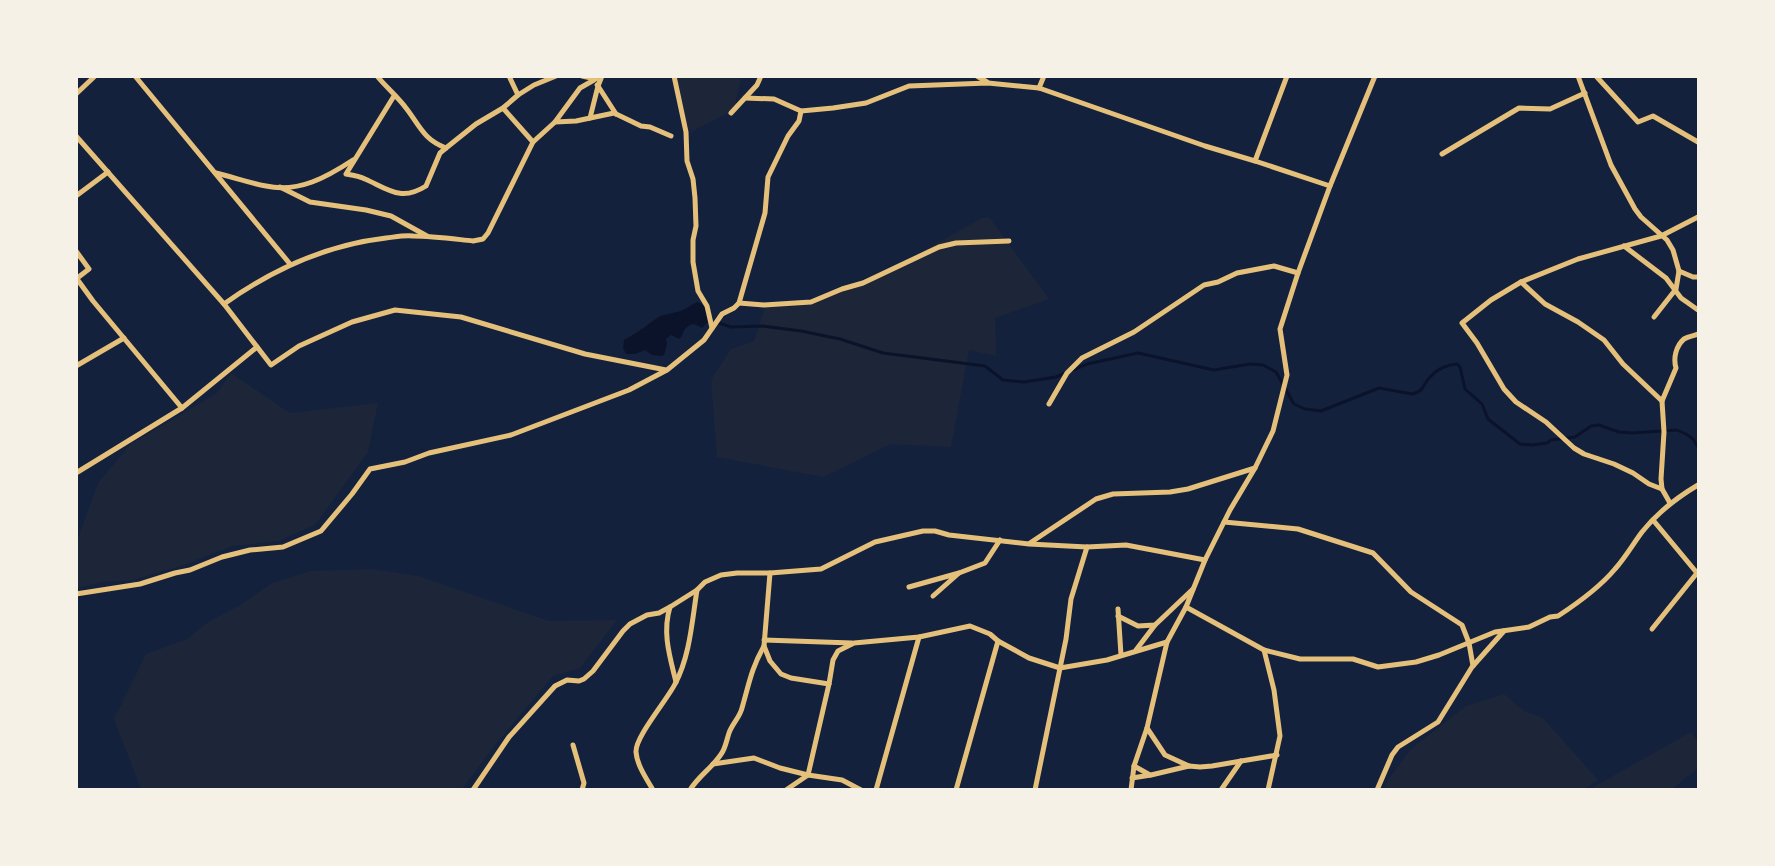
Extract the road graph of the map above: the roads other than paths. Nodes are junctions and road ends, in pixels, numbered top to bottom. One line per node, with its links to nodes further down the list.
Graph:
1 (95, 76): 23 (street)
2 (135, 76): 42 (street)
3 (377, 76): 25 (street)
4 (509, 76): 24 (street)
5 (556, 76): 24 (street)
6 (582, 76): 17 (street)
7 (603, 76): 20 (street)
8 (674, 76): 63 (street)
9 (761, 76): 26 (street)
10 (977, 76): 18 (street)
11 (1044, 76): 21 (street)
12 (1287, 76): 40 (street)
13 (1375, 76): 43 (street)
14 (1578, 76): 19 (street)
15 (1587, 76): 19 (street)
16 (1596, 76): 36 (street)
17 (595, 78): 20 (street); 32 (street)
18 (988, 82): 21 (street); 28 (street)
19 (1581, 83): 22 (street)
20 (598, 86): 30 (street); 31 (street)
21 (1039, 88): 40 (street)
22 (1585, 93): 38 (street); 47 (street)
23 (76, 94)
24 (518, 95): 27 (street)
25 (394, 96): 37 (street); 39 (street)
26 (745, 98): 28 (street); 29 (street)
27 (503, 108): 35 (street); 37 (street)
28 (801, 111): 59 (street)
29 (731, 113)
30 (617, 114): 31 (street); 34 (street)
31 (590, 118): 32 (street)
32 (555, 122): 35 (street)
33 (76, 136): 41 (street)
34 (671, 136)
35 (533, 142): 48 (street)
36 (1698, 142)
37 (446, 148): 39 (street)
38 (1442, 154)
39 (356, 158): 44 (street)
40 (1255, 161): 43 (street)
41 (108, 172): 45 (street); 60 (street)
42 (216, 173): 44 (street); 52 (street)
43 (1330, 186): 54 (street)
44 (280, 188): 48 (street)
45 (76, 196)
46 (1698, 217): 47 (street)
47 (1661, 236): 50 (street); 53 (street)
48 (429, 237): 52 (street)
49 (1009, 241): 59 (street)
50 (1624, 246): 57 (street); 58 (street)
51 (76, 251): 56 (street)
52 (290, 264): 60 (street)
53 (1679, 270): 55 (street); 58 (street)
54 (1298, 273): 70 (street); 72 (street)
55 (1698, 277)
56 (77, 279): 65 (street)
57 (1521, 282): 69 (street); 75 (street)
58 (1676, 289): 61 (street); 62 (street)
59 (739, 303): 63 (street)
60 (224, 304): 66 (street)
61 (1698, 310)
62 (1654, 317)
63 (712, 328): 68 (street)
64 (1698, 334): 69 (street)
65 (124, 338): 67 (street); 71 (street)
66 (257, 347): 68 (street); 71 (street)
67 (76, 366)
68 (667, 370): 89 (street)
69 (1662, 401): 75 (street)
70 (1049, 404)
71 (182, 408): 73 (street)
72 (1255, 468): 78 (street); 80 (street)
73 (76, 473)
74 (1698, 486): 76 (street)
75 (1662, 489): 76 (street)
76 (1670, 503): 77 (street)
77 (1653, 520): 85 (street); 97 (street)
78 (1224, 522): 82 (street); 103 (street)
79 (1000, 540): 80 (street); 83 (street); 84 (street)
80 (1029, 544): 81 (street)
81 (1087, 547): 82 (street); 108 (street)
82 (1205, 560): 87 (street)
83 (770, 573): 88 (street); 101 (street)
84 (959, 573): 86 (street); 90 (street)
85 (1698, 573): 96 (street)
86 (909, 587)
87 (1194, 588): 92 (street); 95 (street)
88 (697, 590): 91 (street); 109 (street)
89 (76, 594)
90 (933, 596)
91 (670, 607): 109 (street); 121 (street)
92 (1186, 607): 100 (street); 104 (street)
93 (1118, 609): 94 (street)
94 (1118, 616): 95 (street); 106 (street)
95 (1155, 625): 105 (street)
96 (1652, 629)
97 (1504, 631): 103 (street); 107 (street)
98 (920, 637): 99 (street); 102 (street); 127 (street)
99 (998, 641): 108 (street); 128 (street)
100 (1167, 642): 105 (street); 111 (street)
101 (764, 643): 102 (street); 110 (street); 115 (street)
102 (854, 643): 110 (street)
103 (1469, 643): 104 (street); 107 (street)
104 (1264, 650): 113 (street)
105 (1135, 651): 106 (street)
106 (1120, 656): 108 (street)
107 (1473, 666): 133 (street)
108 (1060, 668): 129 (street)
109 (676, 682): 123 (street)
110 (829, 684): 118 (street)
111 (1147, 728): 116 (street); 117 (street)
112 (573, 745): 122 (street)
113 (1276, 755): 114 (street); 132 (street)
114 (1240, 761): 117 (street); 131 (street)
115 (713, 764): 118 (street); 124 (street)
116 (1134, 765): 119 (street); 120 (street)
117 (1189, 766): 119 (street)
118 (808, 775): 125 (street); 126 (street)
119 (1151, 775): 120 (street)
120 (1132, 778): 130 (street)
121 (473, 789)
122 (582, 789)
123 (653, 789)
124 (690, 789)
125 (786, 789)
126 (861, 789)
127 (876, 789)
128 (956, 789)
129 (1035, 789)
130 (1131, 789)
131 (1221, 789)
132 (1268, 789)
133 (1377, 789)

